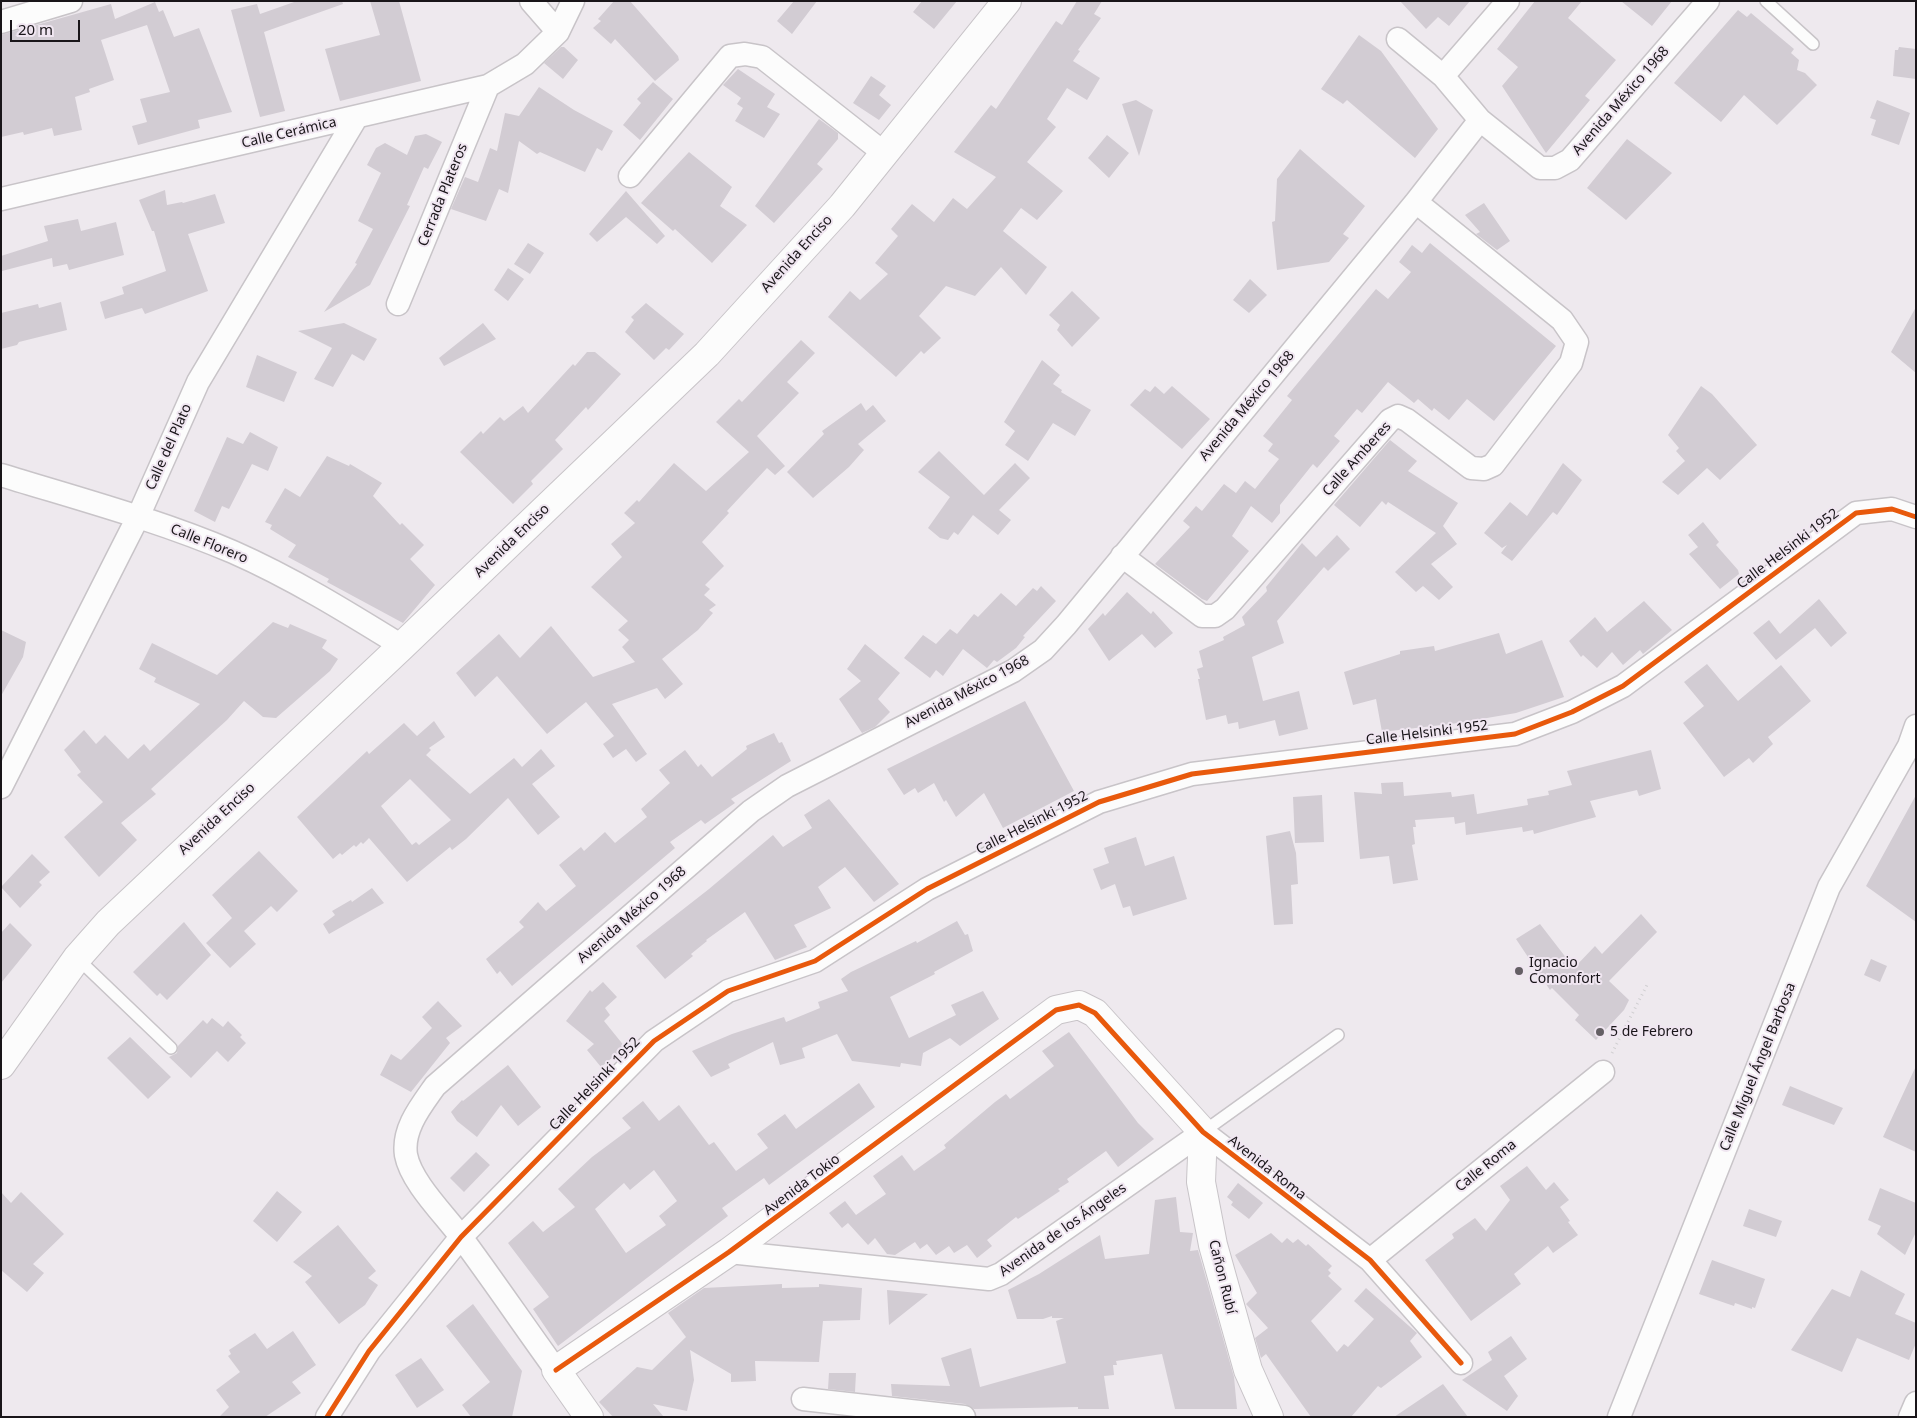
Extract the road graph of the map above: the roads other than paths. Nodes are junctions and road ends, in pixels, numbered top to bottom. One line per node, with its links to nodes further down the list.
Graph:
1 (71, 1): 8 (street)
2 (531, 1): 9 (street)
3 (573, 1): 9 (street, Calle Cerámica)
4 (1007, 1): 16 (main road, Avenida Enciso)
5 (1508, 1): 12 (street)
6 (1708, 1): 15 (street, Avenida México 1968)
7 (1766, 1): 11 (lane)
8 (1, 22)
9 (558, 32): 13 (street, Calle Cerámica)
10 (1398, 39): 12 (street)
11 (1813, 44)
12 (1443, 76): 15 (street)
13 (488, 86): 14 (street, Calle Cerámica); 20 (street, Cerrada Plateros)
14 (356, 118): 18 (street, Calle Cerámica); 22 (street, Calle del Plato)
15 (1480, 120): 19 (street, Avenida México 1968)
16 (884, 153): 17 (street); 25 (main road, Avenida Enciso)
17 (630, 176)
18 (1, 199)
19 (1416, 202): 24 (street, Avenida México 1968); 24 (street, Calle Amberes)
20 (398, 304)
21 (1, 475): 22 (street, Calle Florero)
22 (138, 517): 25 (street, Calle Florero); 27 (street, Calle del Plato)
23 (1916, 517): 35 (street, Calle Helsinki 1952)
24 (1122, 556): 35 (street, Avenida México 1968)
25 (402, 646): 28 (main road, Avenida Enciso)
26 (1916, 726): 46 (street, Calle Miguel Ángel Barbosa)
27 (1, 787)
28 (77, 958): 31 (lane); 32 (main road, Avenida Enciso)
29 (1056, 1010): 34 (main road, Avenida Roma); 36 (main road, Avenida Tokio)
30 (1338, 1035): 34 (lane)
31 (171, 1048)
32 (1, 1065)
33 (1603, 1072): 37 (street, Calle Roma)
34 (1203, 1132): 36 (street, Avenida de los Ángeles); 37 (street, Avenida Roma); 45 (main road, Cañon Rubí)
35 (461, 1237): 39 (street, Avenida México 1968); 42 (street, Calle Helsinki 1952)
36 (729, 1252): 39 (main road, Avenida Tokio)
37 (1370, 1260): 38 (street, Avenida Roma)
38 (1461, 1363)
39 (556, 1370): 43 (main road, Avenida México 1968)
40 (803, 1399): 44 (street)
41 (1916, 1403): 47 (street)
42 (327, 1417)
43 (588, 1417)
44 (964, 1417)
45 (1269, 1417)
46 (1619, 1417)
47 (1910, 1417)

